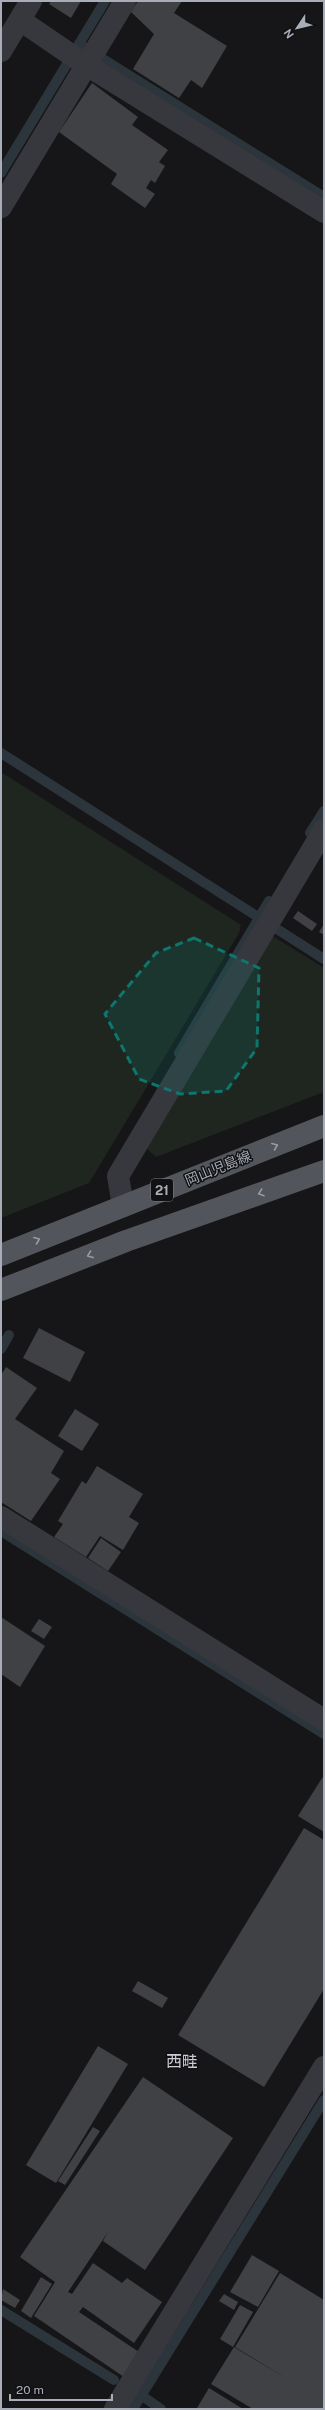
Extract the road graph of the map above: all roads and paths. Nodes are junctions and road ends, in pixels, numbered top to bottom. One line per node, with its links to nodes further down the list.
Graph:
1 (31, 1): 3 (street)
2 (125, 1): 5 (street)
3 (20, 20): 4 (street); 5 (street)
4 (1, 51)
5 (89, 58): 6 (street); 7 (street)
6 (1, 206)
7 (324, 212)
8 (324, 830): 11 (street)
9 (324, 1126): 11 (main road, 岡山児島線 / 21, one-way to 9)
10 (324, 1171): 13 (main road, one-way to 13)
11 (123, 1206): 12 (main road, 岡山児島線 / 21, one-way to 11)
12 (1, 1255)
13 (1, 1290)
14 (1, 1517): 15 (street)
15 (324, 1720)
16 (324, 2066): 17 (street)
17 (115, 2409)

